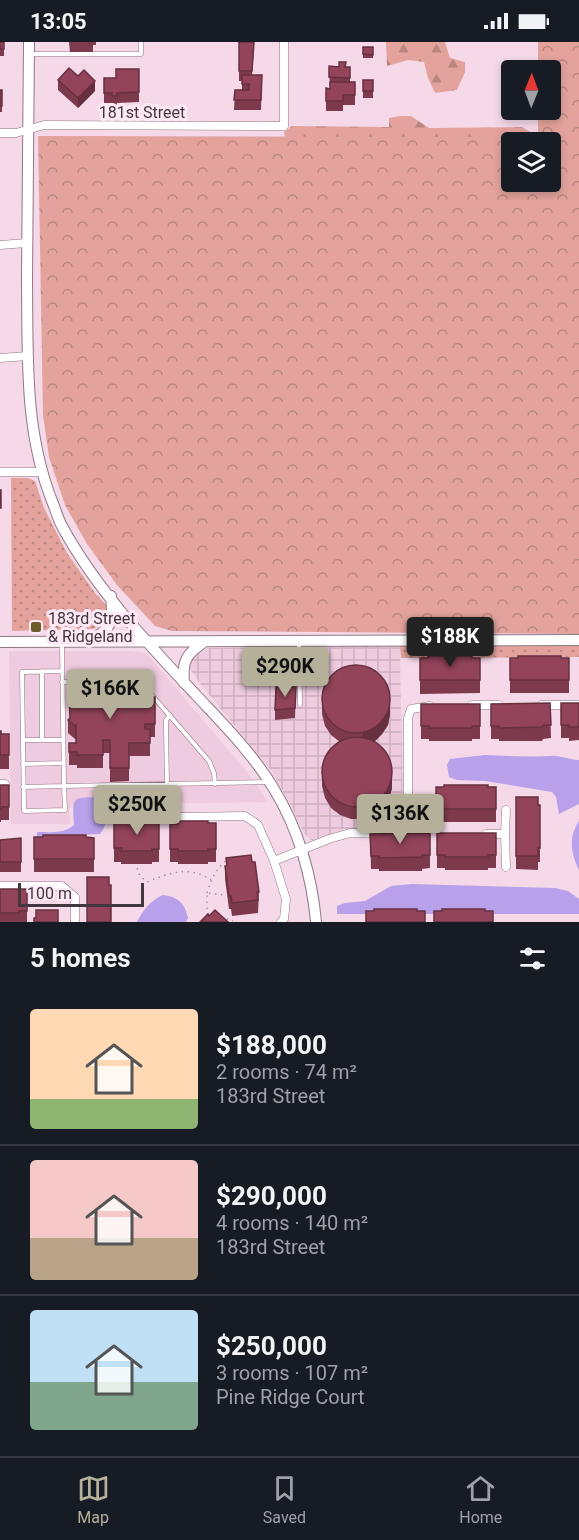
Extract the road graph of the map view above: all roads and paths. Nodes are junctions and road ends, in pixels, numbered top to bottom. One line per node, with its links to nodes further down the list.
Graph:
1 (29, 42): 4 (street)
2 (141, 42): 4 (lane)
3 (284, 42): 5 (street, 181st Street)
4 (29, 54): 5 (street)
5 (30, 129): 6 (street, 181st Street); 7 (street)
6 (0, 134)
7 (27, 243): 8 (street); 9 (street)
8 (0, 244)
9 (28, 356): 10 (street); 12 (street)
10 (0, 358)
11 (0, 472): 12 (street)
12 (41, 472): 13 (street)
13 (111, 596): 19 (street); 20 (street)
14 (579, 640): 15 (street)
15 (299, 641): 17 (street); 25 (lane)
16 (0, 642): 18 (street)
17 (204, 642): 20 (street); 24 (street)
18 (62, 643): 19 (street); 22 (lane)
19 (86, 643): 20 (street)
20 (147, 643): 24 (street)
21 (42, 671): 22 (lane); 32 (lane); 33 (lane)
22 (62, 671): 23 (lane)
23 (62, 682): 31 (lane); 34 (lane)
24 (184, 683): 37 (street)
25 (300, 705)
26 (443, 705): 44 (street)
27 (466, 705): 28 (street)
28 (511, 705)
29 (534, 705): 30 (street)
30 (579, 705)
31 (170, 715): 38 (lane); 39 (lane)
32 (23, 740): 33 (lane); 36 (lane)
33 (42, 740): 34 (lane)
34 (63, 740): 35 (lane)
35 (64, 763): 36 (lane); 40 (lane)
36 (23, 764): 41 (lane)
37 (270, 782): 38 (lane); 48 (street)
38 (215, 784): 39 (lane)
39 (167, 785): 40 (lane)
40 (64, 786): 41 (lane); 41 (lane)
41 (24, 787)
42 (506, 810): 47 (street)
43 (115, 818): 50 (street)
44 (408, 834): 45 (street); 48 (street)
45 (419, 834)
46 (473, 834): 47 (street)
47 (505, 834): 51 (street)
48 (302, 851): 50 (street); 62 (street)
49 (234, 855): 53 (path)
50 (274, 861): 61 (street)
51 (506, 867)
52 (137, 868): 53 (path)
53 (211, 880): 55 (path)
54 (0, 886): 60 (street)
55 (207, 893): 56 (path); 57 (path)
56 (225, 895)
57 (207, 917)
58 (219, 917): 59 (path)
59 (233, 921)
60 (75, 922)
61 (281, 922)
62 (316, 922)

